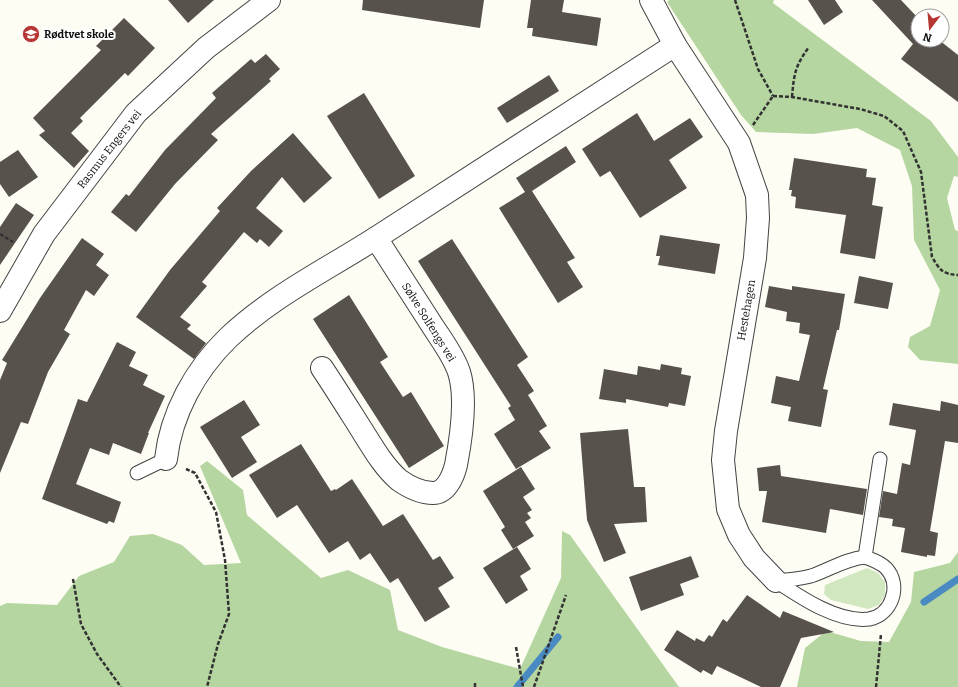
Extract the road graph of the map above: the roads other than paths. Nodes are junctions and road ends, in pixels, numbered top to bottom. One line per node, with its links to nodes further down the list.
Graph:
1 (269, 0): 5 (street, Rasmus Engers vei)
2 (651, 0): 3 (street)
3 (675, 45): 4 (street); 11 (street, Hestehagen)
4 (376, 238): 6 (street, Sølve Solfengs vei); 7 (street)
5 (0, 311)
6 (322, 368)
7 (166, 459): 9 (lane)
8 (880, 459): 10 (lane)
9 (137, 473)
10 (865, 557): 11 (lane); 11 (lane, Hestehagen)
11 (776, 581)

